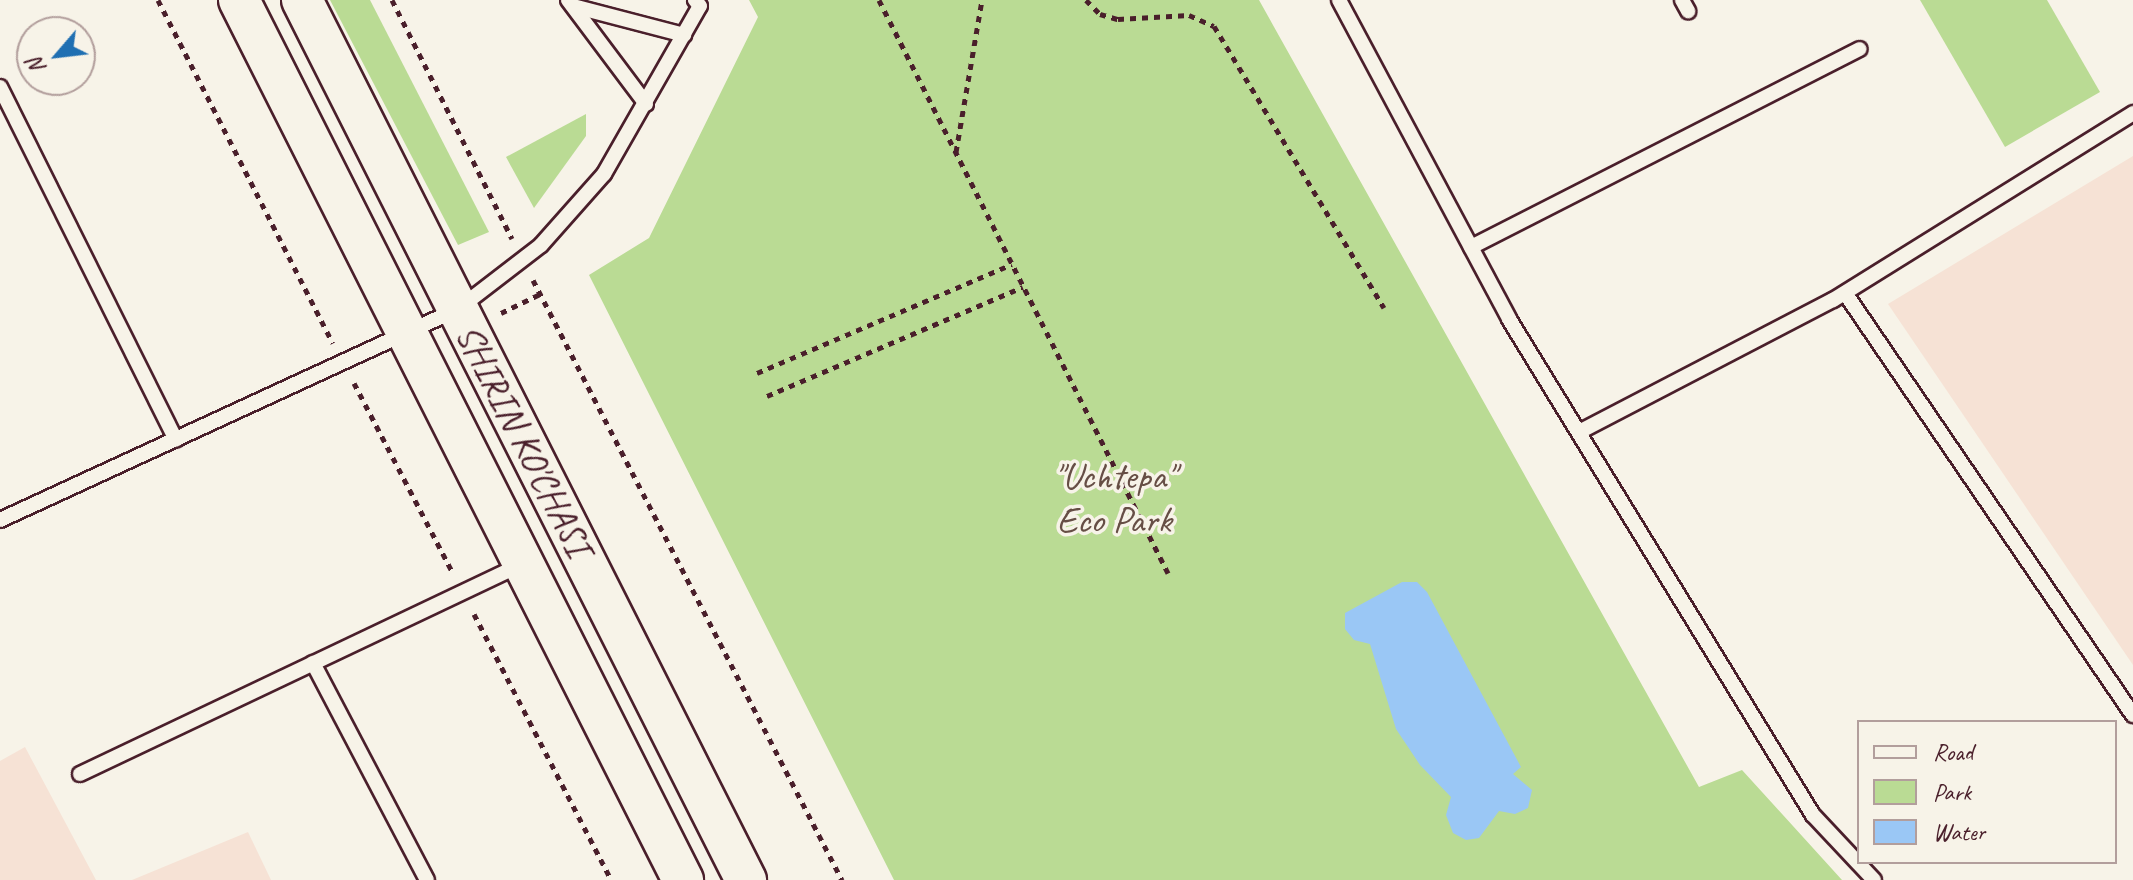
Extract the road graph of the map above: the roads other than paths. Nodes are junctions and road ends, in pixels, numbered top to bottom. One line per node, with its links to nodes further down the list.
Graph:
1 (239, 0): 14 (main road, SHIRIN KO'CHASI)
2 (302, 0): 13 (main road, SHIRIN KO'CHASI)
3 (695, 0): 6 (lane)
4 (1339, 0): 11 (lane)
5 (571, 3): 6 (lane); 9 (lane)
6 (684, 35): 9 (lane)
7 (1860, 49): 11 (lane)
8 (0, 87): 16 (lane)
9 (646, 104): 13 (lane)
10 (2133, 113): 12 (lane)
11 (1471, 247): 15 (lane)
12 (1845, 293): 15 (lane); 20 (lane)
13 (474, 313): 14 (lane); 26 (main road, SHIRIN KO'CHASI)
14 (407, 333): 16 (lane); 18 (main road, SHIRIN KO'CHASI)
15 (1579, 432): 22 (lane)
16 (176, 440): 17 (lane)
17 (0, 520)
18 (523, 564): 19 (lane); 25 (main road, SHIRIN KO'CHASI)
19 (313, 663): 21 (lane); 24 (lane)
20 (2133, 715)
21 (80, 774)
22 (1857, 862)
23 (1859, 864): 27 (lane)
24 (427, 880)
25 (683, 880)
26 (746, 880)
27 (1874, 880)

